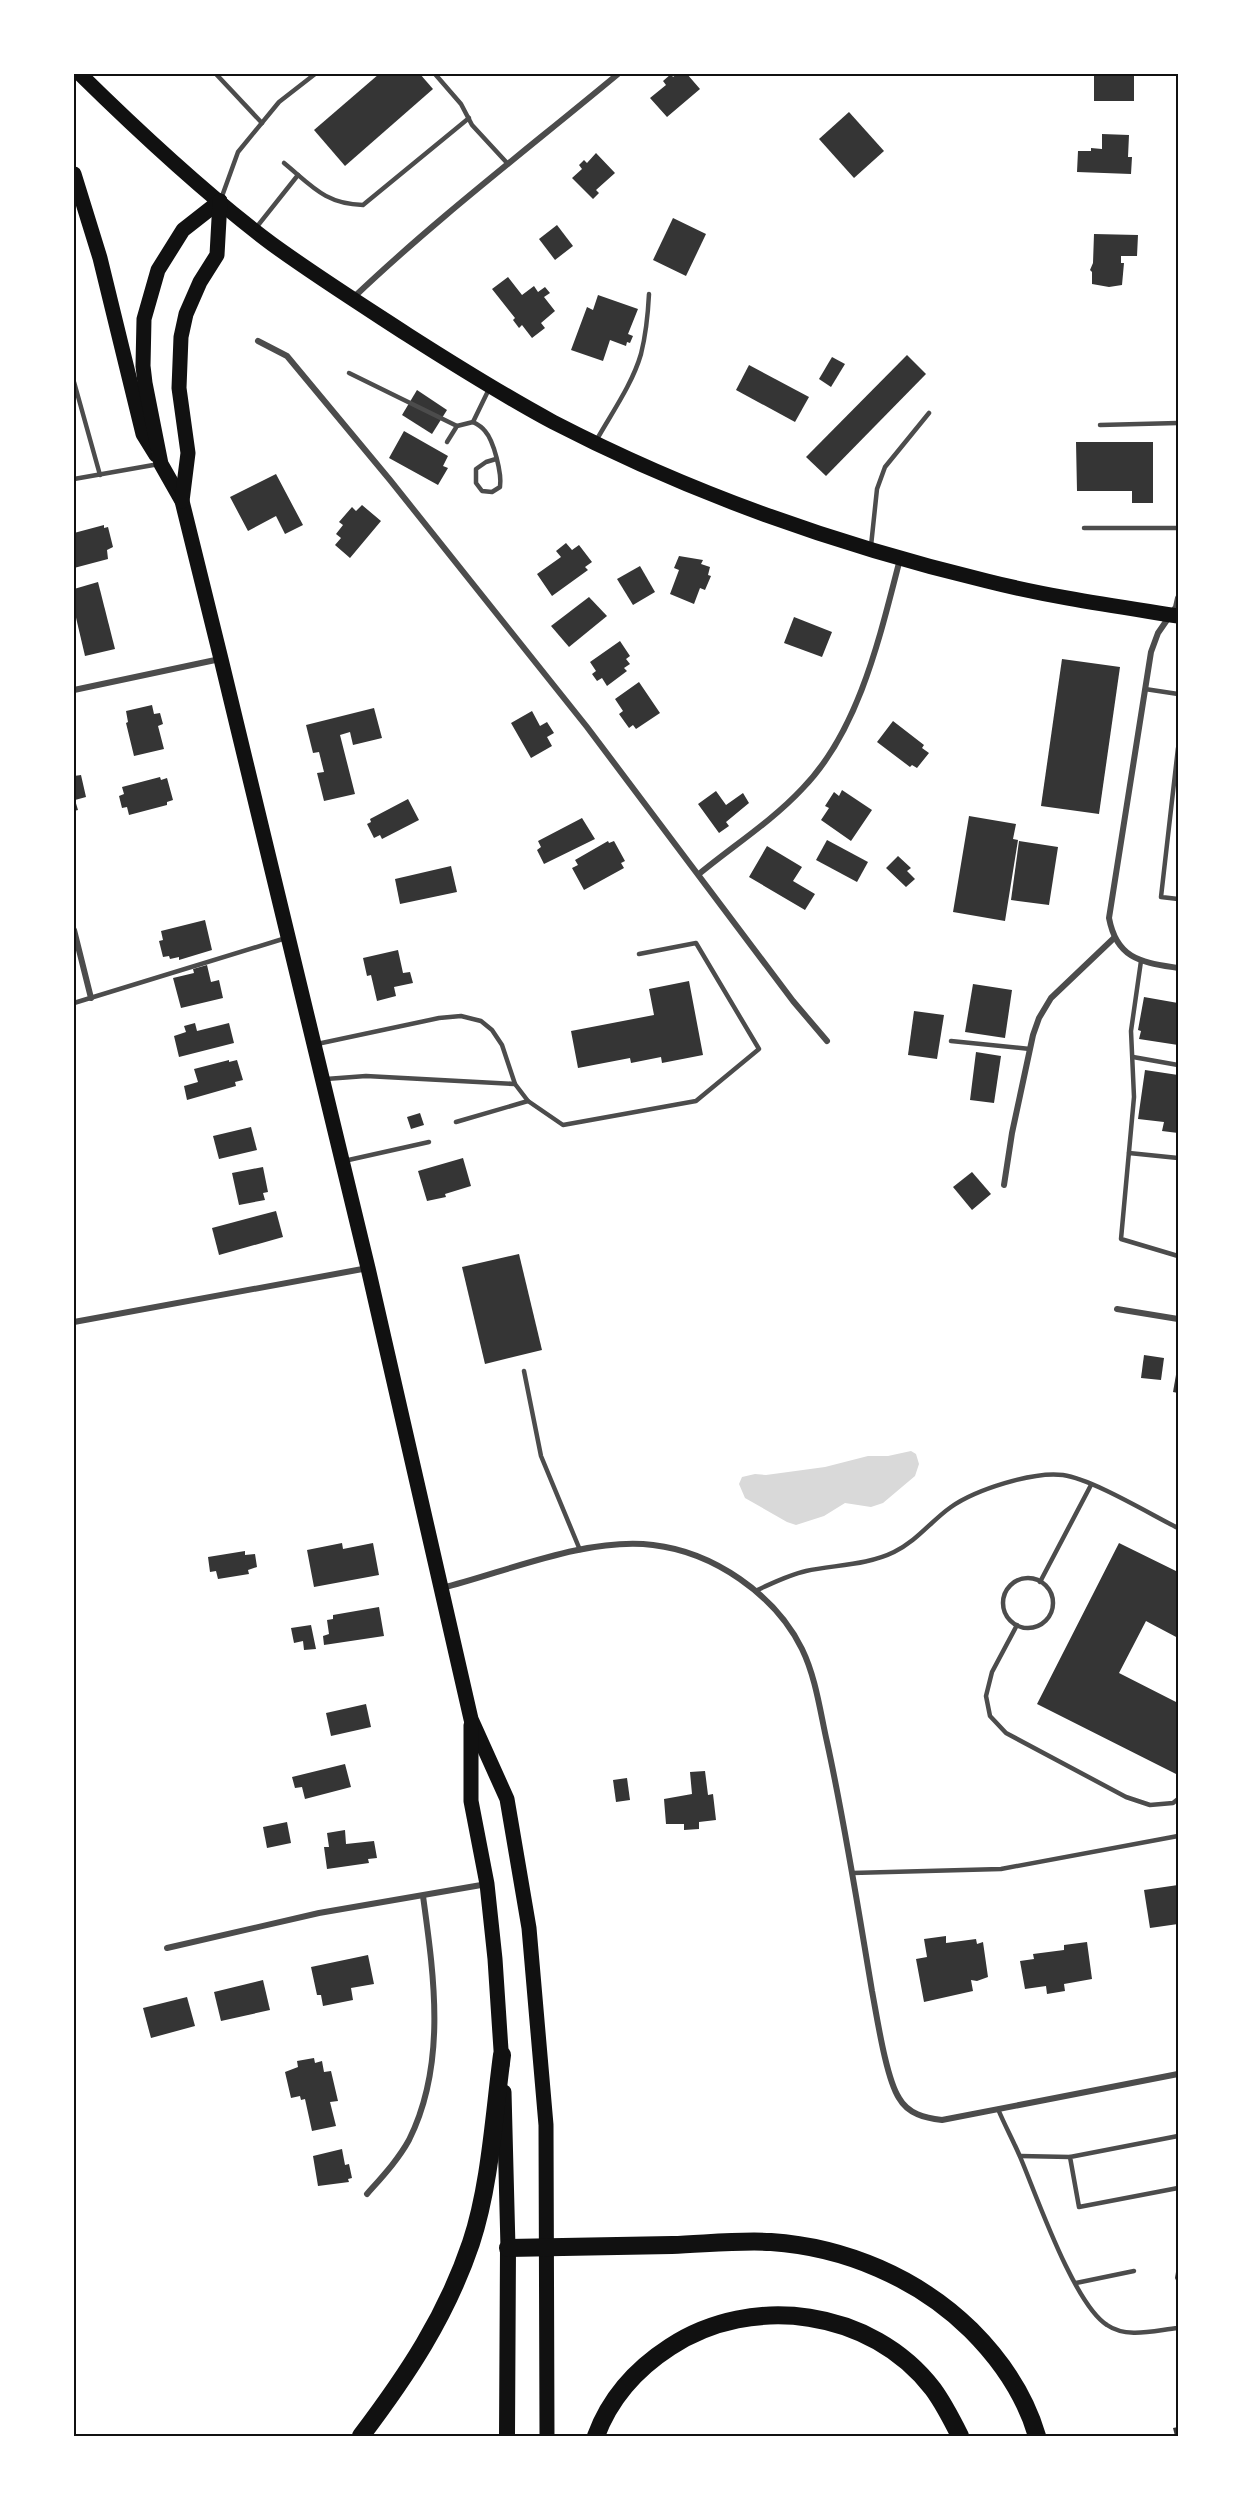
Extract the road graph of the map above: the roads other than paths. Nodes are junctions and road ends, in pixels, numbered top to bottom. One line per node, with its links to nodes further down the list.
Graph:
1 (80, 74): 12 (main road)
2 (216, 74): 7 (lane)
3 (315, 74): 7 (lane)
4 (435, 74): 6 (lane)
5 (618, 74): 9 (street)
6 (469, 118): 9 (lane); 11 (lane)
7 (262, 123): 12 (lane)
8 (284, 164): 11 (lane)
9 (508, 164): 15 (street)
10 (74, 174): 28 (main road)
11 (298, 175): 13 (lane)
12 (220, 201): 13 (main road); 28 (main road); 31 (main road)
13 (255, 230): 15 (main road)
14 (649, 294): 26 (lane)
15 (353, 299): 19 (main road)
16 (258, 341): 45 (street)
17 (349, 373): 24 (lane)
18 (74, 381): 29 (lane)
19 (490, 386): 21 (lane); 26 (main road)
20 (929, 413): 34 (lane)
21 (473, 422): 24 (lane); 27 (lane)
22 (1179, 423): 23 (lane)
23 (1100, 425)
24 (456, 426): 25 (lane)
25 (447, 442)
26 (596, 443): 34 (main road)
27 (496, 459): 27 (lane)
28 (161, 464): 29 (lane); 31 (main road)
29 (100, 475): 30 (lane)
30 (74, 479)
31 (182, 501): 38 (main road)
32 (1084, 528): 33 (lane)
33 (1179, 528)
34 (870, 550): 35 (main road)
35 (900, 559): 37 (main road); 45 (street)
36 (1179, 598): 37 (street)
37 (1175, 615): 39 (street)
38 (222, 659): 40 (street); 48 (main road)
39 (1145, 689): 41 (lane); 49 (street)
40 (74, 690)
41 (1179, 694)
42 (1179, 748): 43 (lane)
43 (1171, 803): 44 (lane); 46 (lane)
44 (1179, 804)
45 (699, 873): 55 (street)
46 (1179, 899)
47 (74, 930): 53 (street)
48 (288, 938): 53 (lane); 57 (main road)
49 (1114, 938): 51 (street); 58 (street)
50 (639, 954): 63 (lane)
51 (1140, 961): 52 (street); 59 (lane)
52 (1179, 968)
53 (91, 998): 54 (lane)
54 (74, 1003)
55 (827, 1041)
56 (951, 1041): 58 (lane)
57 (314, 1044): 61 (main road); 62 (lane)
58 (1030, 1049): 69 (street)
59 (1132, 1057): 60 (lane); 66 (lane)
60 (1179, 1065)
61 (322, 1079): 62 (lane); 68 (main road)
62 (515, 1084): 63 (lane)
63 (528, 1101): 64 (lane)
64 (456, 1122)
65 (429, 1142): 68 (lane)
66 (1129, 1153): 67 (lane); 70 (lane)
67 (1179, 1158)
68 (342, 1162): 71 (main road)
69 (1004, 1185)
70 (1179, 1256)
71 (368, 1268): 74 (street); 80 (main road)
72 (1117, 1309): 73 (street)
73 (1179, 1319)
74 (74, 1322)
75 (524, 1371): 78 (lane)
76 (1091, 1485): 77 (lane); 79 (lane); 81 (lane)
77 (1179, 1528)
78 (580, 1550): 80 (street); 81 (street)
79 (1040, 1582): 82 (lane); 82 (lane)
80 (441, 1588): 83 (main road)
81 (755, 1591): 86 (street)
82 (1017, 1625): 84 (lane)
83 (471, 1719): 87 (main road); 98 (main road)
84 (1179, 1798)
85 (1179, 1836): 86 (lane)
86 (852, 1873): 92 (street)
87 (487, 1884): 88 (street); 90 (main road)
88 (423, 1896): 89 (street); 97 (street)
89 (167, 1947)
90 (502, 2055): 99 (main road); 103 (highway)
91 (1179, 2074): 92 (street)
92 (998, 2109): 94 (lane)
93 (1179, 2136): 95 (lane)
94 (1020, 2156): 95 (lane); 101 (lane)
95 (1070, 2157): 96 (lane)
96 (1179, 2188)
97 (367, 2194)
98 (548, 2247): 99 (highway); 105 (main road); 108 (highway)
99 (508, 2248): 104 (highway)
100 (1134, 2271): 101 (lane)
101 (1076, 2283): 102 (lane)
102 (1179, 2328)
103 (361, 2436)
104 (507, 2436)
105 (547, 2436)
106 (596, 2436): 107 (highway)
107 (960, 2436)
108 (1037, 2436)

